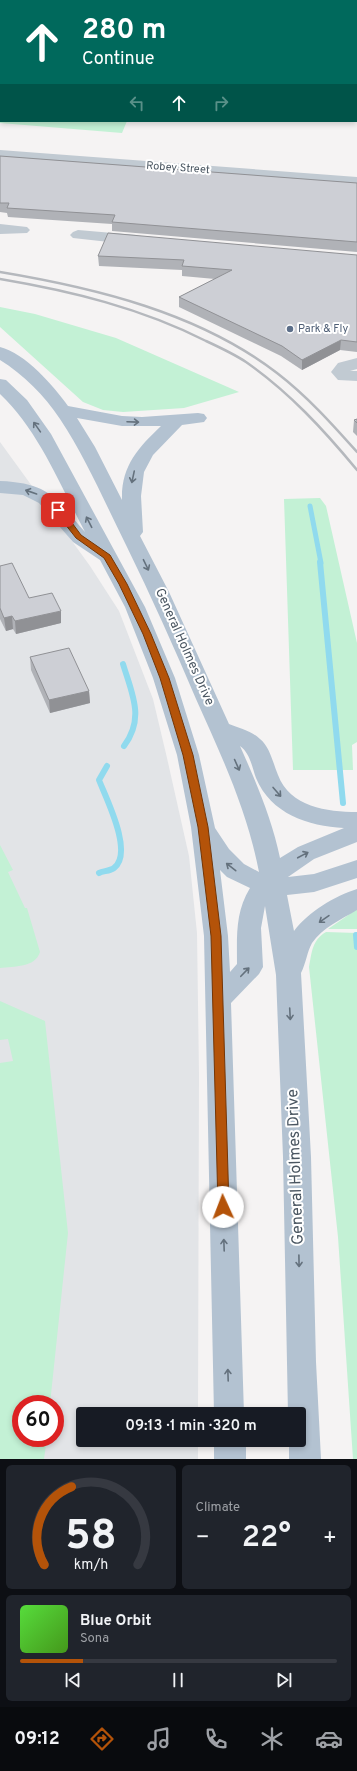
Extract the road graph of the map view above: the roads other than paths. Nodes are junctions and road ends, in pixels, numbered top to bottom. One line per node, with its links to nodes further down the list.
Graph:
1 (0, 154): 2 (street, Robey Street)
2 (357, 181)
3 (0, 229): 4 (street)
4 (22, 230)
5 (78, 235): 6 (street)
6 (148, 241)
7 (0, 352): 11 (main road, General Holmes Drive)
8 (357, 363): 9 (street)
9 (357, 376)
10 (0, 384): 16 (main road, one-way to 10)
11 (63, 410): 12 (main road, one-way to 12); 15 (main road, General Holmes Drive)
12 (198, 418)
13 (173, 425): 15 (main road, one-way to 15)
14 (0, 487): 16 (main road, one-way to 14)
15 (133, 539): 17 (main road, General Holmes Drive, one-way to 17)
16 (108, 557): 19 (main road)
17 (221, 729): 18 (main road, one-way to 18); 22 (main road, General Holmes Drive, one-way to 22)
18 (357, 820)
19 (203, 827): 22 (main road, one-way to 19); 25 (main road)
20 (357, 832): 22 (main road, one-way to 20)
21 (357, 869): 22 (main road)
22 (270, 882): 24 (main road, General Holmes Drive); 25 (main road, one-way to 22)
23 (357, 898): 24 (main road, one-way to 24)
24 (289, 975): 29 (main road, General Holmes Drive, one-way to 29)
25 (218, 1000): 26 (main road, one-way to 25)
26 (229, 1407)
27 (230, 1447): 28 (main road)
28 (230, 1459)
29 (305, 1459)

